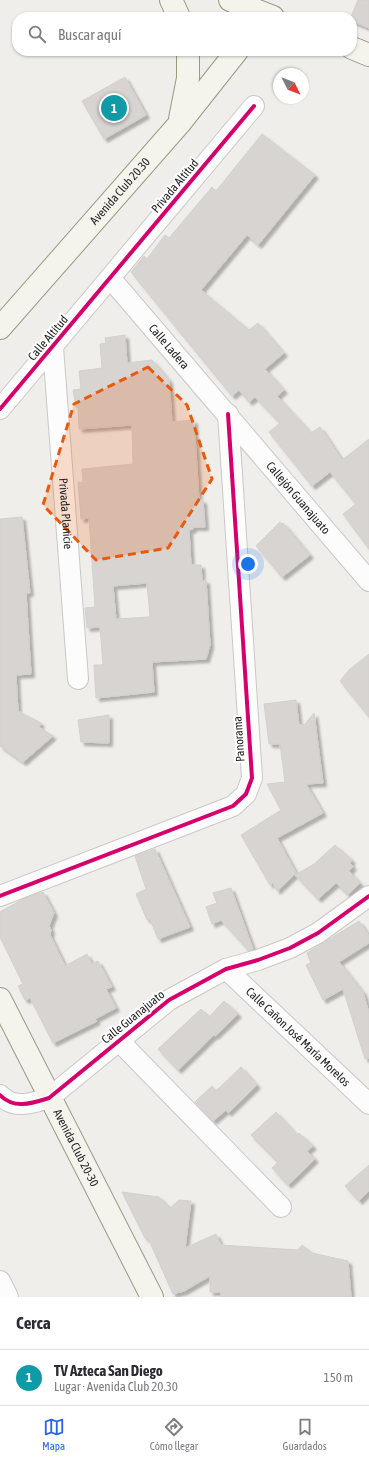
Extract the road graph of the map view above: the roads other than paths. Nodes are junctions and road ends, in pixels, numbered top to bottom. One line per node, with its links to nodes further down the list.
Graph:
1 (171, 0): 4 (main road)
2 (230, 0): 3 (main road)
3 (249, 8): 5 (main road)
4 (177, 12)
5 (260, 12)
6 (357, 50): 7 (main road)
7 (369, 55)
8 (188, 56): 11 (main road)
9 (233, 56): 11 (main road, Avenida Club 20.30)
10 (254, 106): 12 (street, Privada Altitud)
11 (180, 122): 13 (main road, Avenida Club 20.30)
12 (111, 279): 14 (street, Calle Altitud); 16 (street, Calle Ladera)
13 (0, 328)
14 (53, 347): 15 (street, Calle Altitud); 18 (street, Privada Planicie)
15 (0, 409)
16 (228, 414): 17 (street, Callejón Guanajuato); 19 (street, Panorama)
17 (369, 581)
18 (78, 679)
19 (0, 896)
20 (369, 896): 21 (street, Calle Guanajuato)
21 (226, 970): 23 (street, Calle Guanajuato); 26 (street, Calle Cañon José María Morelos)
22 (0, 999): 25 (main road, Avenida Club 20-30)
23 (119, 1041): 25 (street, Calle Guanajuato); 27 (street)
24 (0, 1095): 25 (street, Calle Guanajuato)
25 (49, 1098): 30 (main road, Avenida Club 20-30)
26 (369, 1104)
27 (281, 1207)
28 (0, 1281): 29 (street)
29 (8, 1297)
30 (152, 1297)

